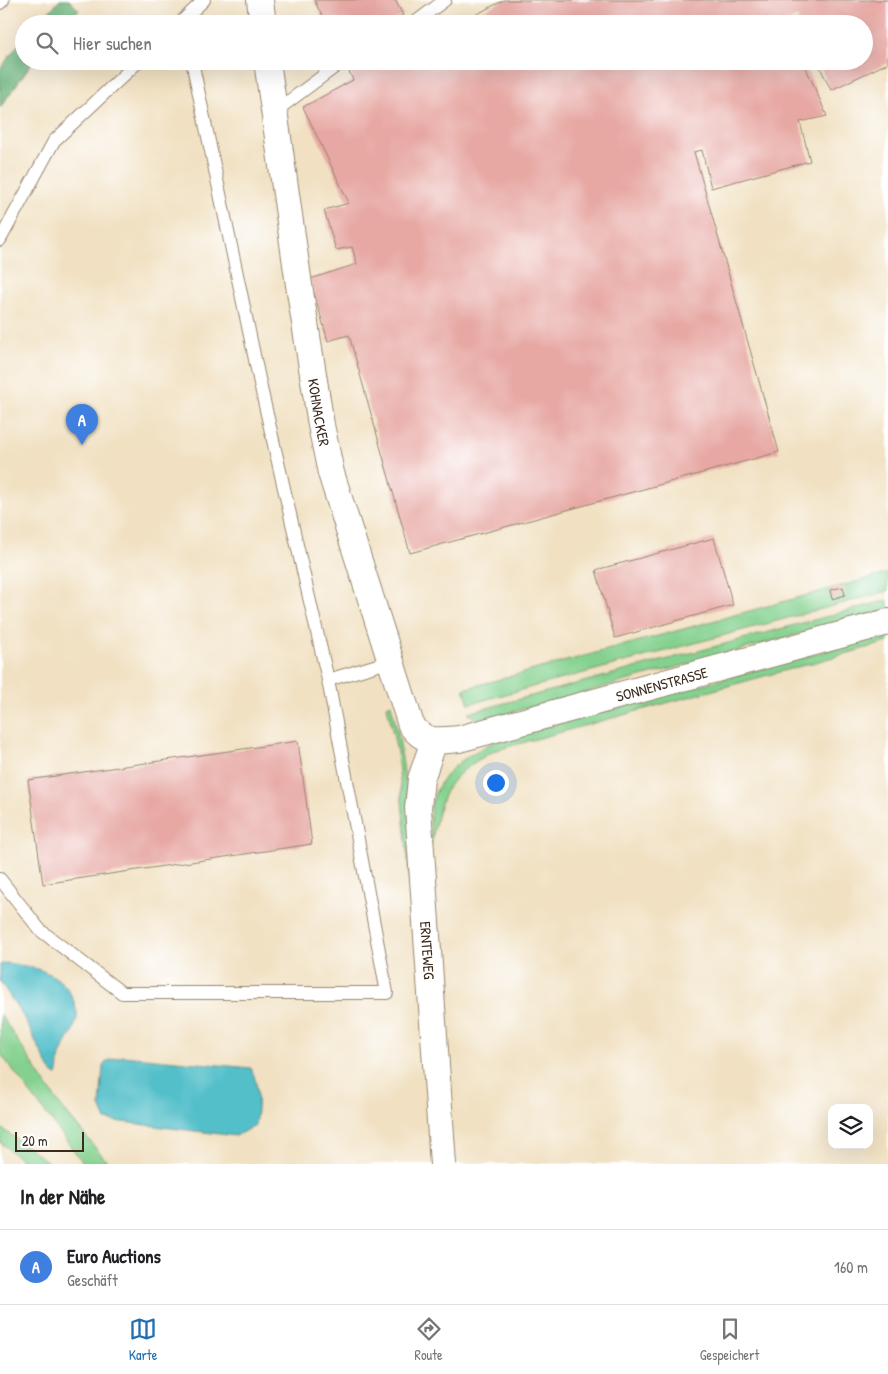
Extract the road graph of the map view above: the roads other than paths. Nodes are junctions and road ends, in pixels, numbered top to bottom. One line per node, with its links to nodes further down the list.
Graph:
1 (3, 0): 5 (lane)
2 (204, 0): 6 (lane)
3 (260, 0): 7 (street)
4 (445, 0): 8 (lane)
5 (0, 3)
6 (189, 15)
7 (262, 15)
8 (425, 15)
9 (129, 70): 14 (lane)
10 (194, 70): 17 (lane)
11 (268, 70): 13 (street, KOHNACKER)
12 (331, 70): 13 (lane)
13 (273, 113): 16 (street, KOHNACKER)
14 (0, 240)
15 (888, 622): 18 (street, SONNENSTRASSE)
16 (391, 661): 17 (lane); 18 (street, KOHNACKER)
17 (328, 680): 19 (lane)
18 (434, 741): 20 (street, ERNTEWEG)
19 (0, 879)
20 (443, 1164)

